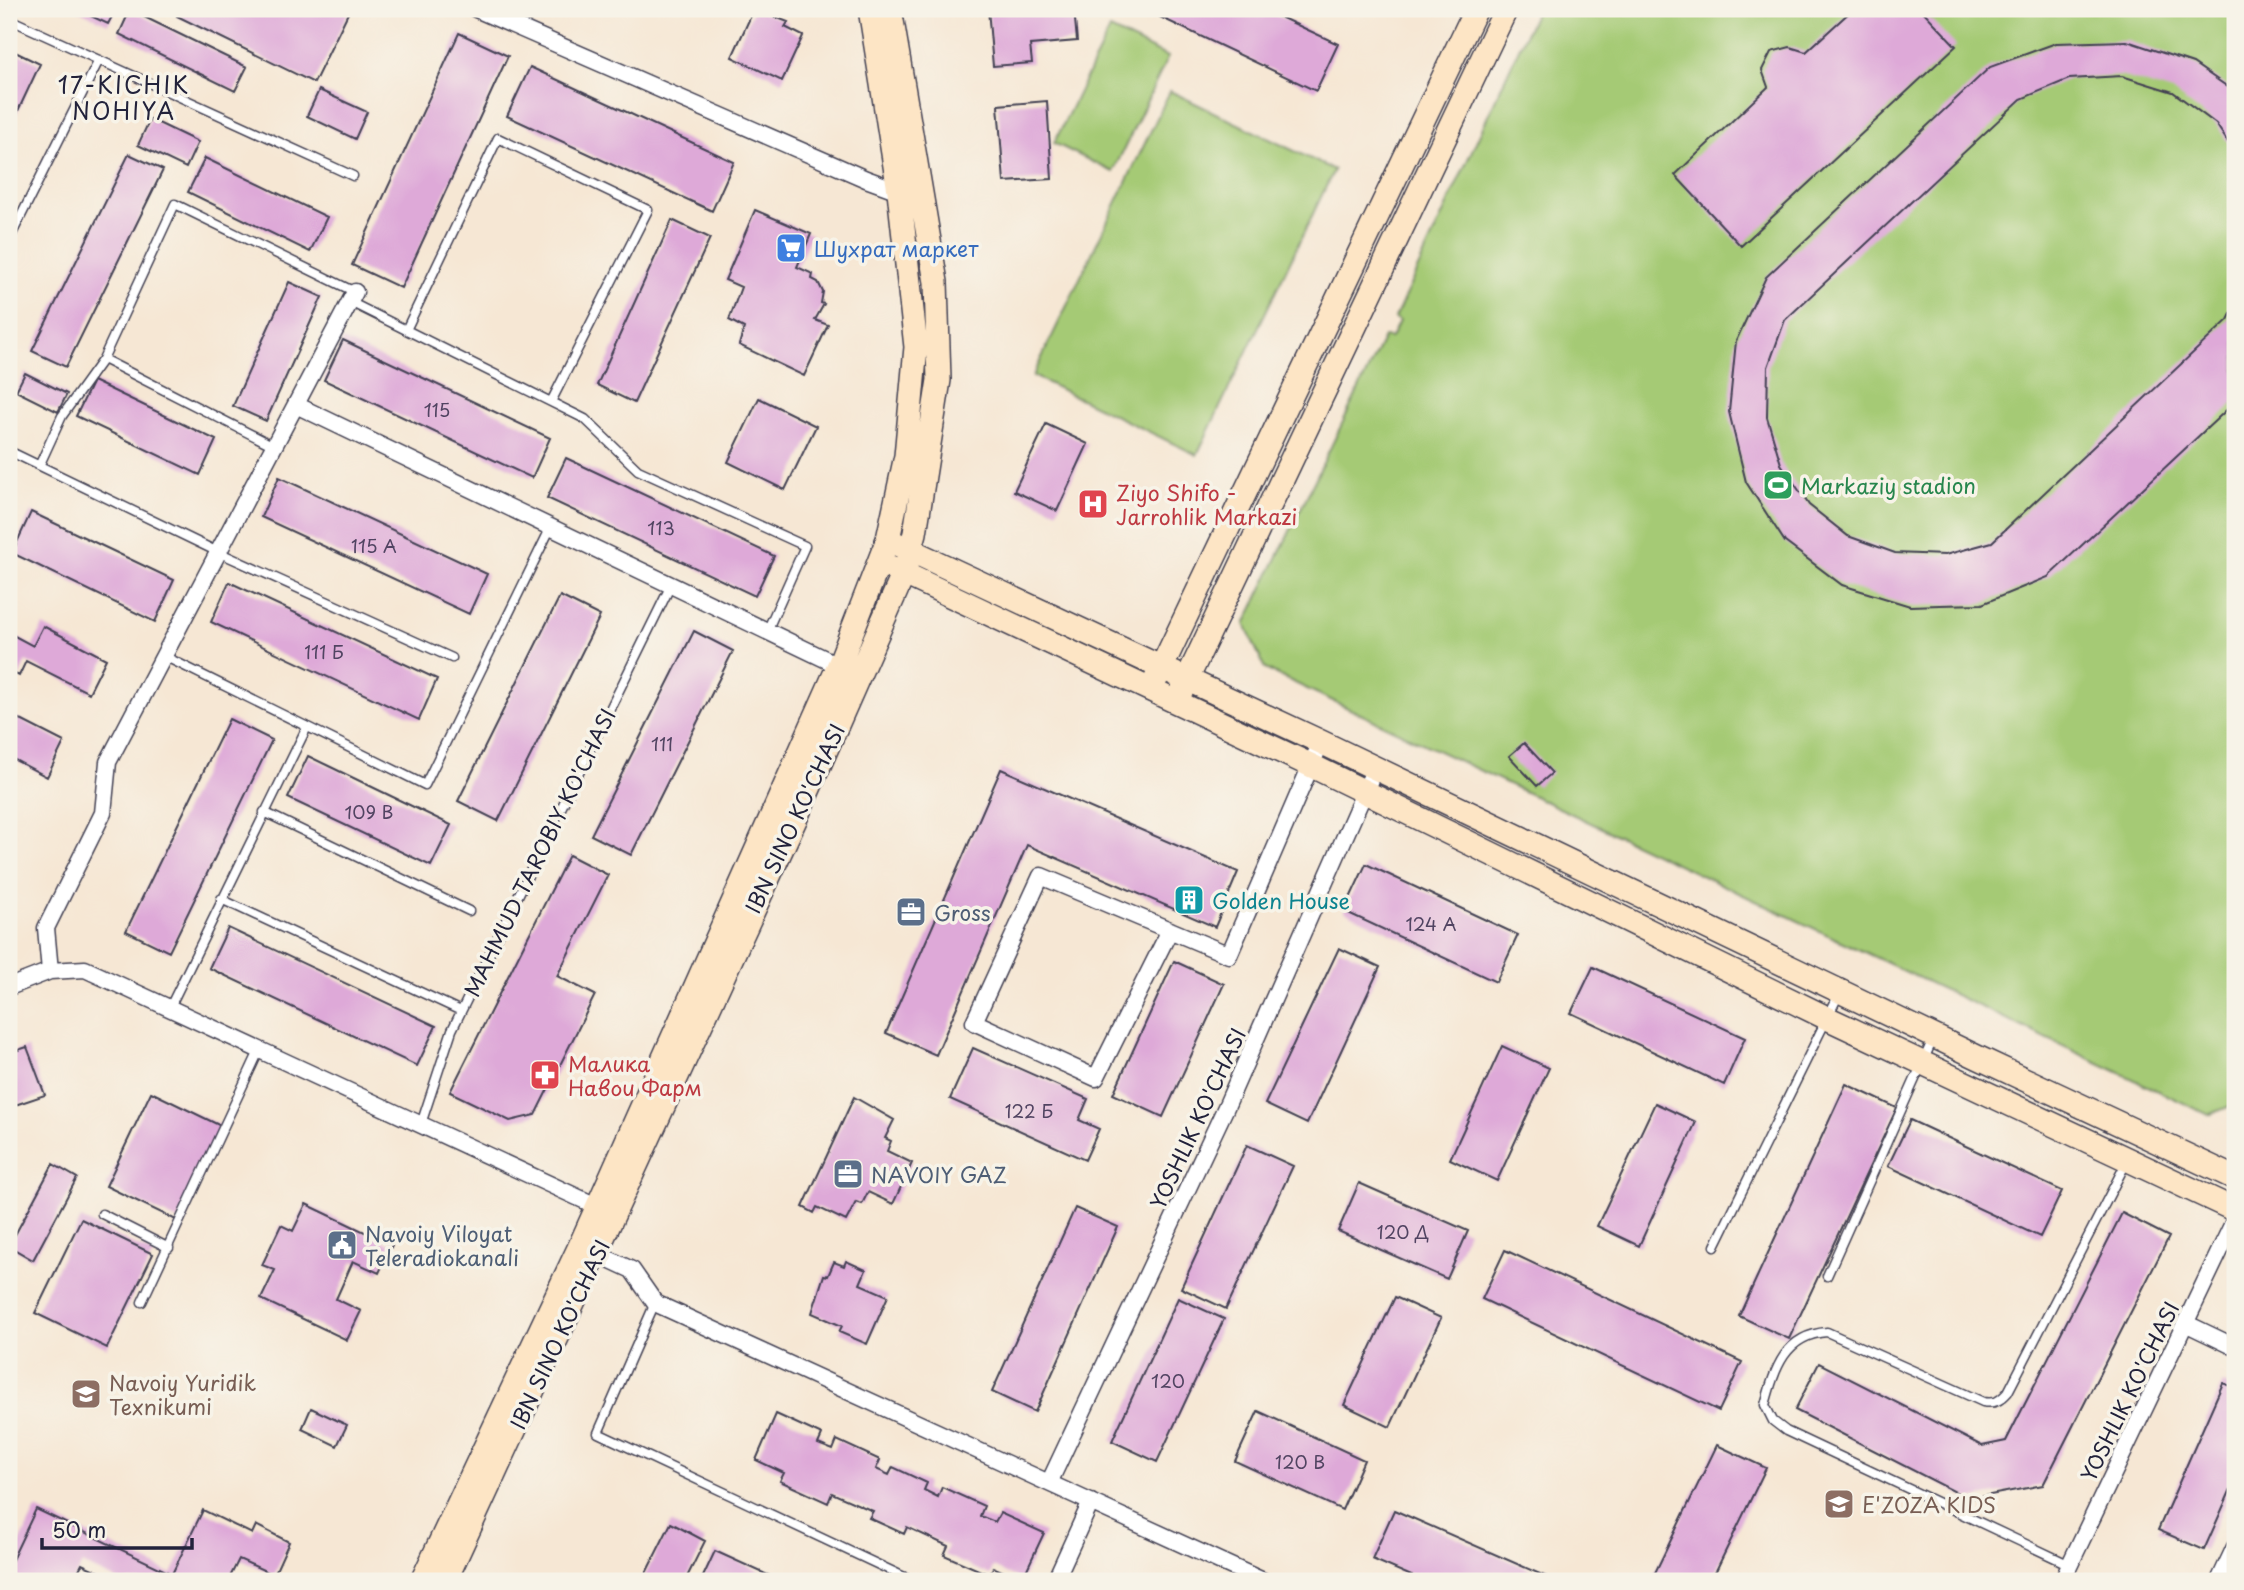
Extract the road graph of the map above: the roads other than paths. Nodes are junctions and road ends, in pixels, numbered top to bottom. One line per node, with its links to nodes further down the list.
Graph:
1 (475, 9): 9 (street)
2 (870, 9): 9 (street)
3 (890, 9): 9 (street)
4 (1476, 9): 12 (street)
5 (1506, 9): 13 (street)
6 (9, 19): 7 (lane)
7 (99, 60): 8 (lane); 10 (lane)
8 (353, 176)
9 (910, 190): 22 (street); 23 (street)
10 (9, 240)
11 (353, 297): 14 (lane); 15 (lane); 17 (street)
12 (1335, 304): 13 (street); 31 (street)
13 (1359, 316): 33 (street)
14 (406, 330): 16 (lane); 16 (lane)
15 (103, 359): 18 (lane); 20 (lane)
16 (551, 402): 28 (lane)
17 (296, 405): 18 (street); 21 (street)
18 (275, 446): 24 (street)
19 (9, 451): 20 (lane)
20 (40, 464): 24 (lane)
21 (551, 527): 27 (street); 36 (lane)
22 (888, 539): 23 (street); 25 (street)
23 (911, 551): 26 (street); 31 (street)
24 (218, 552): 29 (street); 30 (lane)
25 (881, 563): 26 (street); 32 (street)
26 (904, 573): 32 (street); 34 (street)
27 (671, 584): 28 (street); 49 (lane, MAHMUD TAROBIY KO'CHASI)
28 (767, 631): 32 (street)
29 (164, 656): 36 (lane); 45 (street)
30 (452, 658)
31 (1163, 667): 33 (street); 34 (street)
32 (849, 670): 57 (street)
33 (1187, 678): 35 (street); 37 (street)
34 (1151, 689): 35 (street)
35 (1177, 701): 38 (street)
36 (307, 727): 41 (lane)
37 (1321, 741): 38 (street); 39 (street)
38 (1311, 765): 40 (street); 44 (street)
39 (1375, 768): 40 (street, YOSHLIK KO'CHASI); 47 (street)
40 (1365, 791): 50 (street); 69 (street, YOSHLIK KO'CHASI)
41 (264, 812): 42 (lane); 43 (lane)
42 (221, 899): 48 (lane); 49 (lane)
43 (469, 911)
44 (1170, 930): 44 (street)
45 (50, 971): 46 (street); 48 (street)
46 (9, 987)
47 (1840, 992): 50 (lane); 51 (street)
48 (169, 1009): 52 (street)
49 (461, 1012): 54 (lane, MAHMUD TAROBIY KO'CHASI)
50 (1827, 1018): 53 (street); 61 (lane)
51 (1934, 1037): 53 (lane); 56 (street)
52 (259, 1051): 54 (street); 62 (lane)
53 (1922, 1063): 55 (street); 64 (lane)
54 (420, 1125): 57 (street)
55 (2128, 1160): 58 (street); 72 (lane)
56 (2235, 1178)
57 (605, 1210): 63 (street)
58 (2235, 1210)
59 (102, 1214): 62 (lane)
60 (2235, 1219): 67 (street, YOSHLIK KO'CHASI)
61 (1715, 1246)
62 (169, 1248): 65 (lane)
63 (588, 1250): 66 (street); 73 (street); 74 (street, IBN SINO KO'CHASI)
64 (1827, 1276)
65 (142, 1302)
66 (655, 1303): 69 (street); 75 (lane)
67 (2185, 1323): 68 (street); 72 (street, YOSHLIK KO'CHASI)
68 (2235, 1347)
69 (1049, 1483): 70 (street)
70 (1091, 1502): 76 (street); 77 (street)
71 (2235, 1547): 79 (street)
72 (2070, 1564): 78 (street, YOSHLIK KO'CHASI)
73 (422, 1581)
74 (444, 1581)
75 (913, 1581)
76 (1055, 1581)
77 (1264, 1581)
78 (2062, 1581)
79 (2219, 1581)

